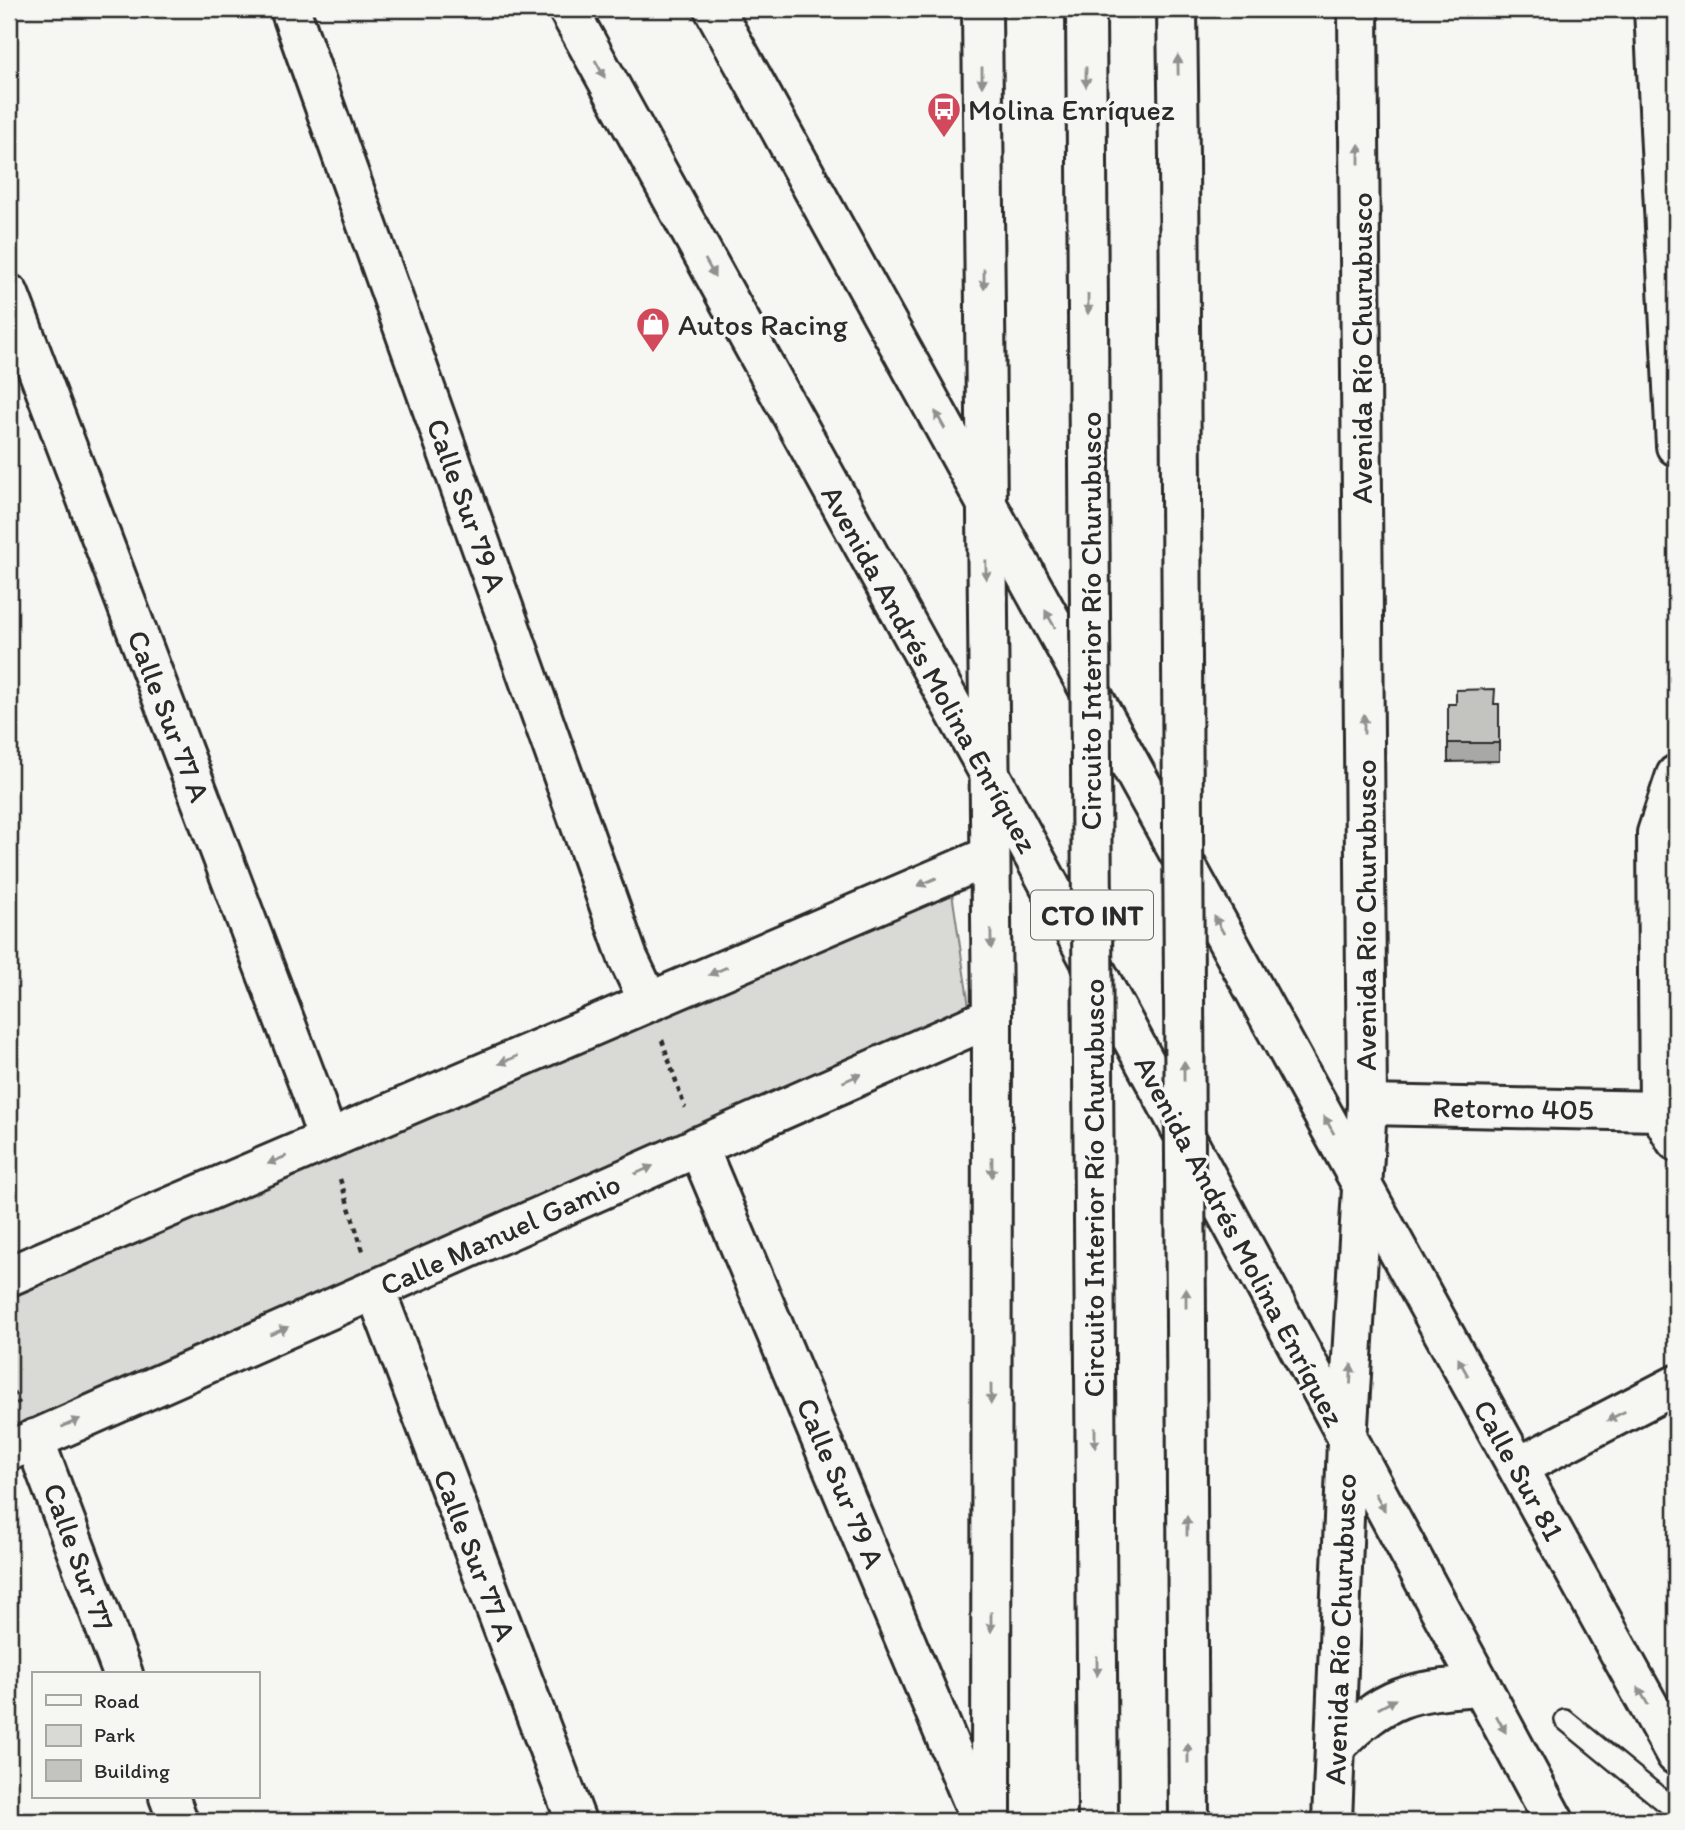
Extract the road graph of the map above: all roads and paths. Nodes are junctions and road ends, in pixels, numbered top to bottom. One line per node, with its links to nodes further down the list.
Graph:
1 (290, 9): 15 (main road, Calle Sur 79 A)
2 (568, 9): 12 (main road, Avenida Andrés Molina Enríquez, one-way to 12)
3 (714, 9): 11 (main road, one-way to 3)
4 (982, 9): 11 (main road, CTO INT, one-way to 11)
5 (1086, 9): 39 (main road, Circuito Interior Río Churubusco / CTO INT, one-way to 39, bridge)
6 (1177, 9): 40 (main road, CTO INT, one-way to 6, bridge)
7 (1358, 9): 17 (main road, Avenida Río Churubusco, one-way to 7)
8 (1654, 9): 10 (main road)
9 (9, 294): 19 (main road, Calle Sur 77 A)
10 (1676, 446)
11 (986, 502): 12 (main road, CTO INT, one-way to 12); 21 (main road, one-way to 11)
12 (989, 773): 14 (main road, CTO INT); 25 (main road, Avenida Andrés Molina Enríquez)
13 (1676, 775): 18 (main road, Retorno 405)
14 (990, 856): 15 (main road, one-way to 15); 16 (main road, CTO INT, one-way to 16)
15 (648, 1000): 19 (main road, one-way to 19); 20 (path)
16 (992, 1017): 20 (main road, Calle Manuel Gamio, one-way to 16); 38 (main road, CTO INT, one-way to 38)
17 (1367, 1105): 18 (main road, Retorno 405); 21 (main road, Avenida Río Churubusco)
18 (1667, 1126)
19 (327, 1138): 22 (main road, one-way to 22); 23 (path)
20 (698, 1146): 23 (main road, Calle Manuel Gamio, one-way to 20); 37 (main road, Calle Sur 79 A)
21 (1362, 1184): 25 (main road, Avenida Río Churubusco, one-way to 21); 27 (main road, Calle Sur 81, one-way to 21)
22 (9, 1276)
23 (375, 1289): 26 (main road, Calle Manuel Gamio, one-way to 23); 36 (main road, Calle Sur 77 A)
24 (1676, 1385): 27 (main road, one-way to 27)
25 (1348, 1442): 29 (main road, one-way to 29); 31 (main road, Avenida Río Churubusco)
26 (22, 1445): 28 (main road, Calle Sur 77)
27 (1518, 1467): 32 (main road, Calle Sur 81, one-way to 27)
28 (122, 1672)
29 (1480, 1686): 31 (main road, one-way to 29); 42 (main road, one-way to 42)
30 (1565, 1720): 34 (lane)
31 (1335, 1748): 41 (main road, Avenida Río Churubusco)
32 (1676, 1755)
33 (169, 1798): 35 (main road)
34 (1676, 1811)
35 (178, 1821)
36 (576, 1821)
37 (982, 1821)
38 (991, 1821)
39 (1098, 1821)
40 (1189, 1821)
41 (1332, 1821)
42 (1554, 1821)

